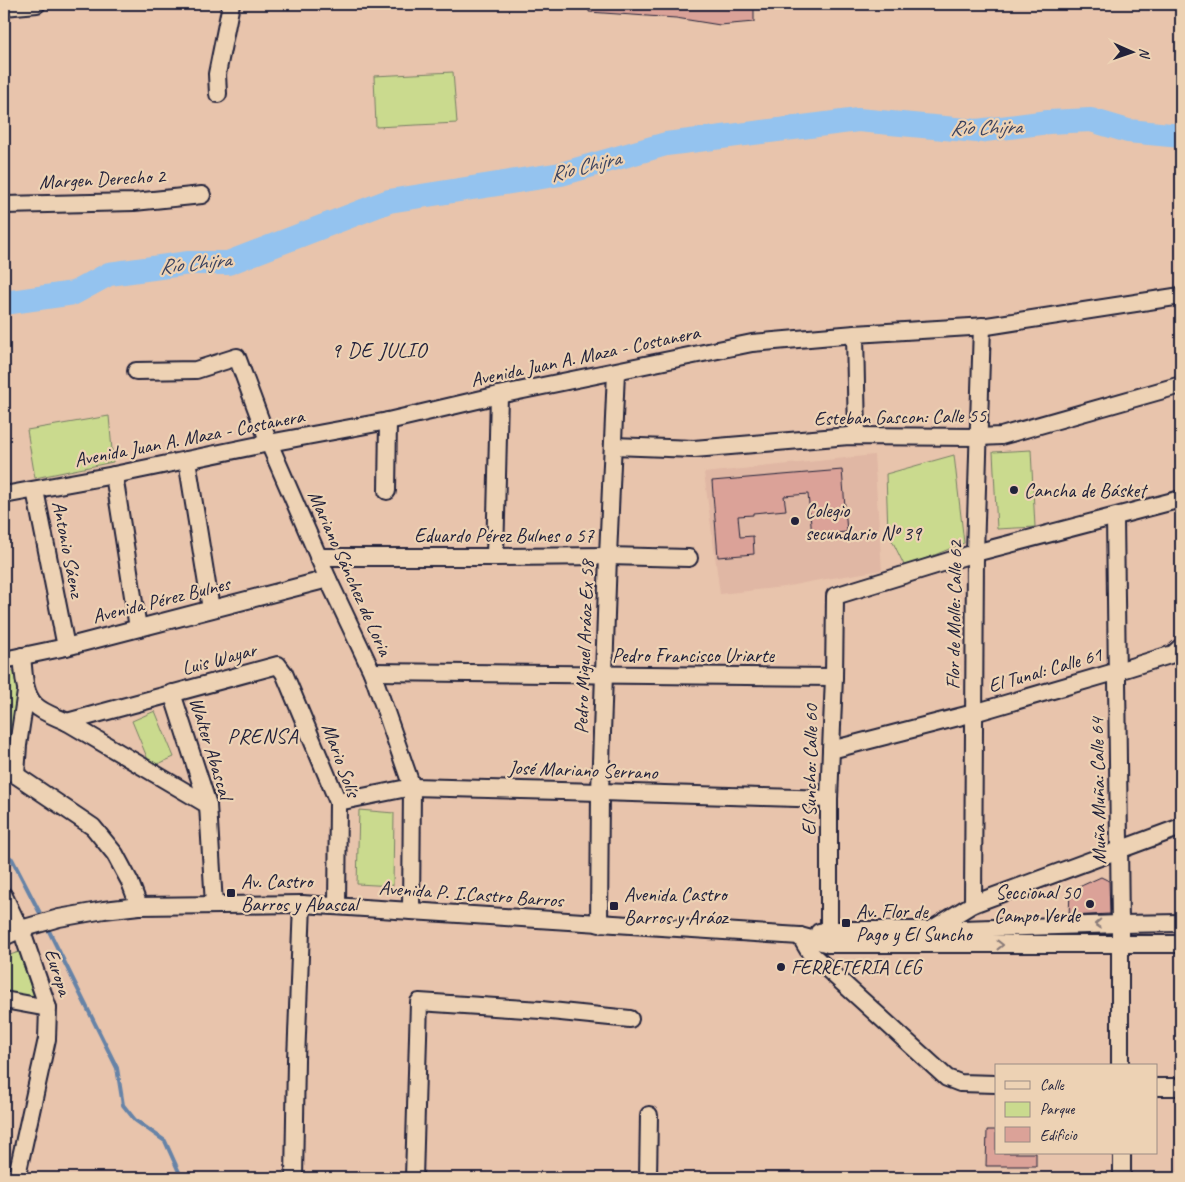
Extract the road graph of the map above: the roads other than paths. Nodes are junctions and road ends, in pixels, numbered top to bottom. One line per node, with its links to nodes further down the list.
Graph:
1 (37, 4): 3 (street)
2 (231, 4): 4 (street)
3 (4, 7)
4 (218, 94)
5 (202, 194): 6 (street, Margen Derecho 2)
6 (4, 205)
7 (1181, 296): 8 (street, Avenida Juan A. Maza - Costanera)
8 (982, 326): 9 (street, Avenida Juan A. Maza - Costanera); 16 (street, Flor de Molle: Calle 62)
9 (855, 334): 11 (street, Avenida Juan A. Maza - Costanera); 15 (street)
10 (136, 371): 17 (street, Mariano Sánchez de Loria)
11 (616, 372): 13 (street, Avenida Juan A. Maza - Costanera); 18 (street, Pedro Miguel Aráoz Ex 58)
12 (1181, 385): 16 (street, Esteban Gascon: Calle 55)
13 (499, 395): 14 (street, Avenida Juan A. Maza - Costanera); 29 (street)
14 (388, 421): 17 (street, Avenida Juan A. Maza - Costanera); 22 (street)
15 (857, 436): 16 (street, Esteban Gascon: Calle 55); 18 (street, Esteban Gascon: Calle 55)
16 (979, 437): 26 (street, Flor de Molle: Calle 62)
17 (269, 443): 19 (street, Avenida Juan A. Maza - Costanera); 28 (street, Mariano Sánchez de Loria)
18 (613, 446): 27 (street, Pedro Miguel Aráoz Ex 58)
19 (187, 460): 20 (street, Avenida Juan A. Maza - Costanera); 32 (street)
20 (114, 476): 21 (street, Avenida Juan A. Maza - Costanera); 33 (street)
21 (35, 490): 23 (street, Avenida Juan A. Maza - Costanera); 34 (street, Antonio Sáenz)
22 (387, 492)
23 (4, 495)
24 (1181, 499): 25 (street)
25 (1115, 516): 26 (street); 39 (street, Muña Muña: Calle 64)
26 (975, 553): 42 (street, El Suncho: Calle 60); 45 (street, Flor de Molle: Calle 62)
27 (608, 556): 29 (street, Eduardo Pérez Bulnes o 57); 30 (street, Eduardo Pérez Bulnes o 57); 41 (street, Pedro Miguel Aráoz Ex 58)
28 (318, 557): 29 (street, Eduardo Pérez Bulnes o 57); 31 (street, Mariano Sánchez de Loria)
29 (495, 557)
30 (689, 558)
31 (328, 579): 32 (street, Avenida Pérez Bulnes); 40 (street, Mariano Sánchez de Loria)
32 (211, 609): 33 (street, Avenida Pérez Bulnes)
33 (138, 628): 34 (street, Avenida Pérez Bulnes)
34 (66, 647): 36 (street, Avenida Pérez Bulnes)
35 (1181, 647): 39 (street, El Tunal: Calle 61)
36 (22, 656): 37 (street, Avenida Pérez Bulnes); 43 (street)
37 (4, 660)
38 (278, 665): 44 (street, Luis Wayar); 52 (street, Mario Solís)
39 (1118, 671): 45 (street, El Tunal: Calle 61); 55 (street, Muña Muña: Calle 64)
40 (372, 672): 41 (street, Pedro Francisco Uriarte); 49 (street, Mariano Sánchez de Loria)
41 (604, 676): 42 (street, Pedro Francisco Uriarte); 50 (street, Pedro Miguel Aráoz Ex 58)
42 (834, 677): 47 (street, El Suncho: Calle 60)
43 (26, 692): 46 (street); 48 (street)
44 (172, 693): 46 (street, Luis Wayar); 53 (street, Walter Abascal)
45 (974, 712): 47 (street, El Tunal: Calle 61); 58 (street, Flor de Molle: Calle 62)
46 (67, 722): 53 (street)
47 (832, 750): 51 (street, El Suncho: Calle 60)
48 (10, 771): 60 (street)
49 (412, 787): 50 (street, José Mariano Serrano); 52 (street, José Mariano Serrano); 62 (street, Mariano Sánchez de Loria)
50 (600, 792): 51 (street, José Mariano Serrano); 64 (street, Pedro Miguel Aráoz Ex 58)
51 (829, 799): 70 (street, El Suncho: Calle 60)
52 (338, 802): 61 (street, Mario Solís)
53 (208, 804): 59 (street, Walter Abascal)
54 (1181, 827): 55 (street)
55 (1119, 850): 58 (street); 65 (street, Muña Muña: Calle 64)
56 (4, 896): 66 (street, Europa)
57 (302, 904): 59 (street, Avenida P. I.Castro Barros); 61 (street, Avenida P. I.Castro Barros); 83 (street)
58 (973, 904): 67 (street)
59 (214, 905): 60 (street, Avenida P. I.Castro Barros)
60 (139, 906): 66 (street, Avenida P. I.Castro Barros)
61 (337, 906): 62 (street, Avenida P. I.Castro Barros)
62 (411, 911): 64 (street, Avenida P. I.Castro Barros)
63 (1181, 923): 65 (street)
64 (599, 924): 68 (street, Avenida P. I.Castro Barros)
65 (1120, 924): 67 (street, one-way to 67); 72 (street, Muña Muña: Calle 64)
66 (21, 930): 69 (street, Avenida P. I.Castro Barros); 74 (street, Europa)
67 (930, 930): 70 (street)
68 (800, 936): 70 (street, Avenida P. I.Castro Barros); 77 (street)
69 (4, 937)
70 (829, 937): 72 (street, one-way to 72)
71 (1181, 944): 72 (street)
72 (1120, 945): 76 (street, Muña Muña: Calle 64)
73 (4, 1000): 74 (street)
74 (48, 1008): 82 (street, Europa)
75 (630, 1019): 84 (street)
76 (1120, 1064)
77 (995, 1084)
78 (1158, 1087): 79 (street)
79 (1181, 1087)
80 (649, 1115): 85 (street)
81 (1122, 1154): 86 (street)
82 (13, 1175)
83 (294, 1178)
84 (414, 1178)
85 (648, 1178)
86 (1122, 1178)

